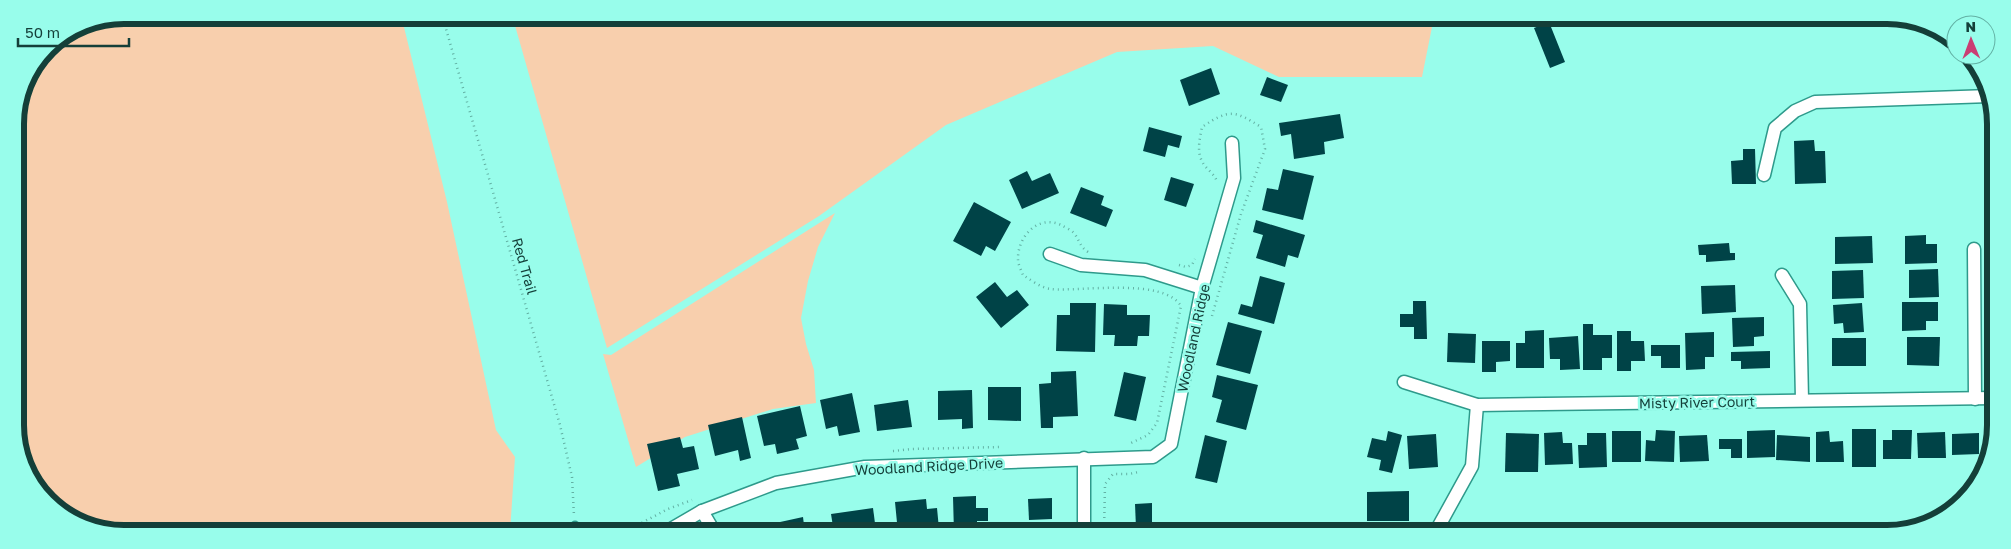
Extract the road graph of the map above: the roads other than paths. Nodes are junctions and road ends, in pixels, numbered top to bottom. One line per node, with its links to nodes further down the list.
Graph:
1 (1983, 96): 3 (street)
2 (1232, 143): 7 (street, Woodland Ridge)
3 (1764, 175)
4 (1974, 249): 10 (street)
5 (1050, 254): 7 (street)
6 (1782, 275): 11 (street)
7 (1202, 288): 13 (street, Woodland Ridge)
8 (1404, 382): 12 (street, Misty River Court)
9 (1987, 398): 10 (street, Misty River Court)
10 (1975, 399): 11 (street, Misty River Court)
11 (1802, 400): 12 (street, Misty River Court)
12 (1477, 405): 18 (street)
13 (1084, 458): 14 (street, Woodland Ridge Drive); 17 (street)
14 (702, 511): 15 (street, Woodland Ridge Drive); 16 (street)
15 (678, 525)
16 (711, 525)
17 (1084, 525)
18 (1439, 525)

